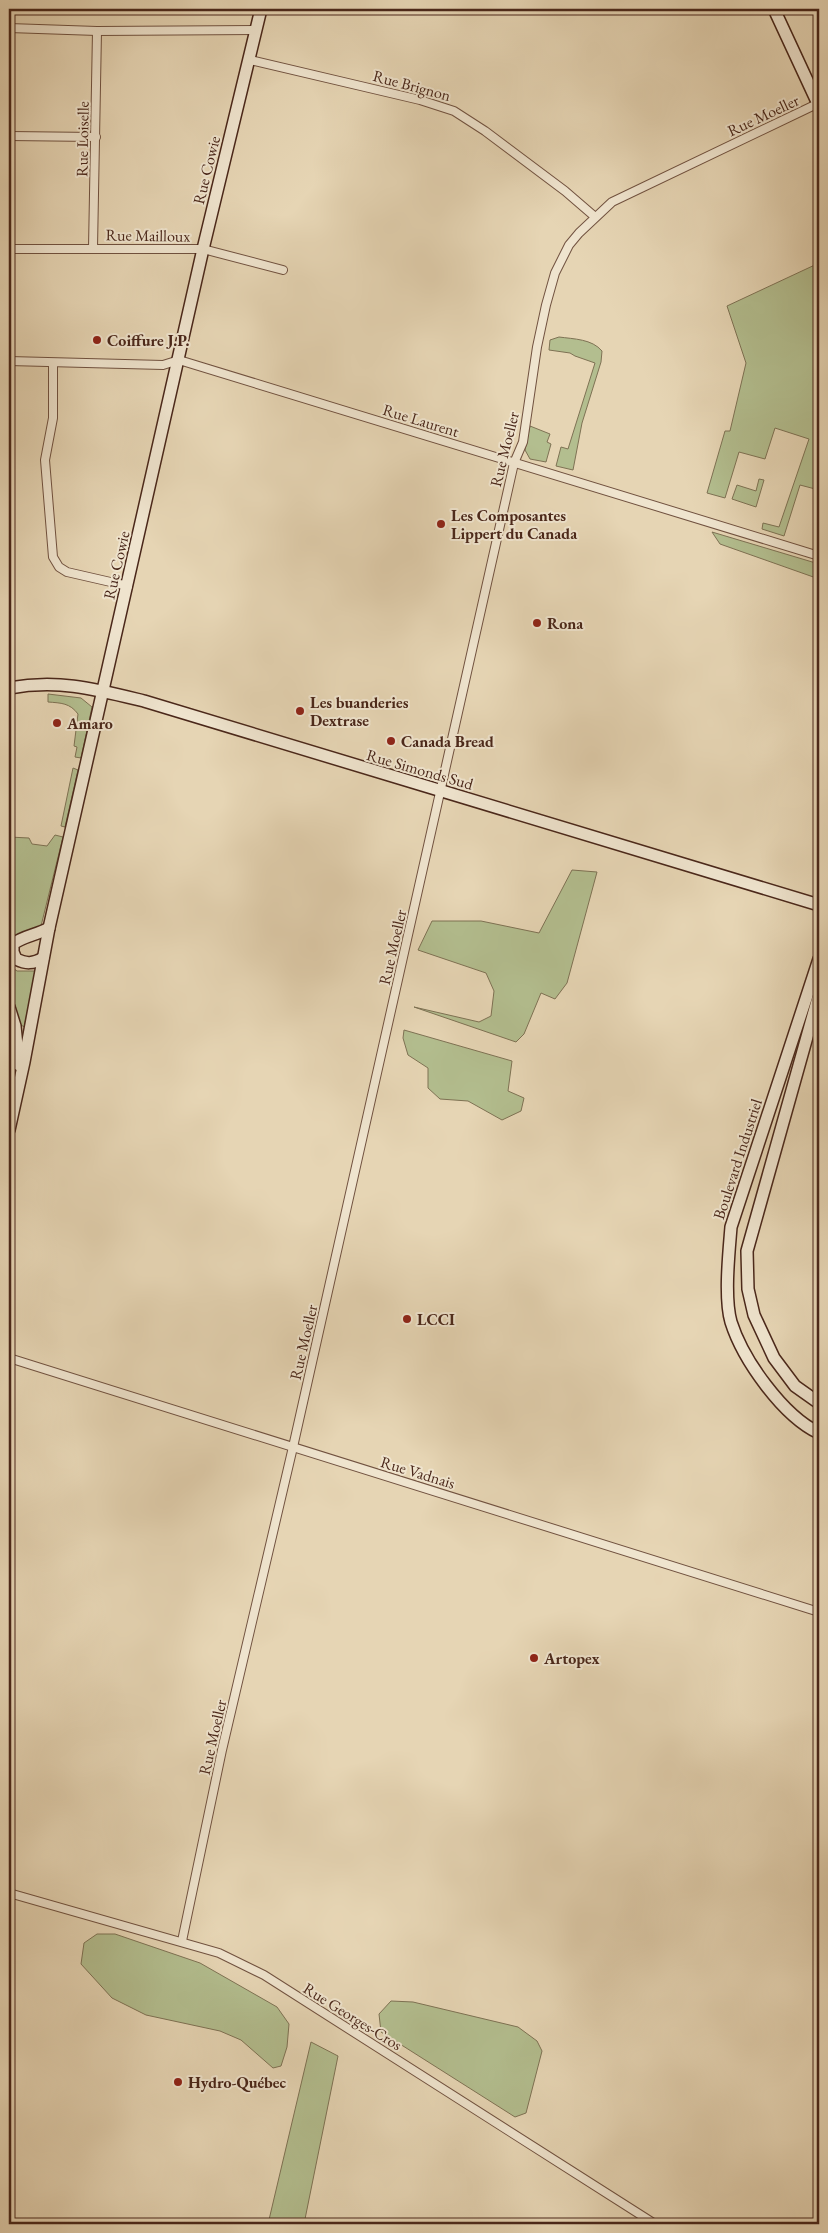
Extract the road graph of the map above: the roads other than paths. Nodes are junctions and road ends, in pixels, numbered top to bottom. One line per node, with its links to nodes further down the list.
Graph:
1 (261, 9): 4 (street, Rue Cowie)
2 (774, 9): 7 (street)
3 (9, 28): 5 (street)
4 (256, 30): 5 (street); 6 (street, Rue Cowie)
5 (96, 31): 9 (street, Rue Loiselle)
6 (250, 60): 10 (street, Rue Brignon); 13 (street, Rue Cowie)
7 (819, 104): 10 (street, Rue Moeller)
8 (9, 136): 9 (street)
9 (96, 137): 11 (street, Rue Loiselle)
10 (594, 216): 18 (street, Rue Moeller)
11 (93, 248): 12 (street, Rue Mailloux); 13 (street, Rue Mailloux)
12 (9, 249)
13 (203, 249): 14 (street, Rue Mailloux); 15 (street, Rue Cowie)
14 (283, 270)
15 (180, 360): 17 (street, Rue Laurent); 18 (street, Rue Laurent); 20 (street, Rue Cowie)
16 (9, 361): 17 (street, Rue Laurent)
17 (53, 363): 20 (street)
18 (514, 463): 19 (street, Rue Laurent); 23 (street, Rue Moeller)
19 (819, 556)
20 (128, 586): 22 (street, Rue Cowie)
21 (9, 688): 22 (street, Rue Simonds Sud)
22 (104, 692): 23 (street, Rue Simonds Sud); 25 (street, Rue Cowie)
23 (441, 792): 24 (street, Rue Simonds Sud); 35 (street, Rue Moeller)
24 (819, 905)
25 (49, 928): 26 (street, Rue Cowie); 26 (street)
26 (43, 958): 30 (street, Rue Cowie)
27 (819, 959): 34 (street, Boulevard Industriel)
28 (819, 994): 33 (street, Boulevard Industriel)
29 (9, 1007): 30 (street)
30 (19, 1087): 31 (street, Rue Cowie)
31 (9, 1130)
32 (9, 1358): 35 (street, Rue Vadnais)
33 (819, 1403)
34 (819, 1433)
35 (293, 1447): 36 (street, Rue Vadnais); 38 (street, Rue Moeller)
36 (819, 1612)
37 (9, 1893): 38 (street, Rue Georges-Cros)
38 (182, 1941): 39 (street, Rue Georges-Cros)
39 (655, 2224)

